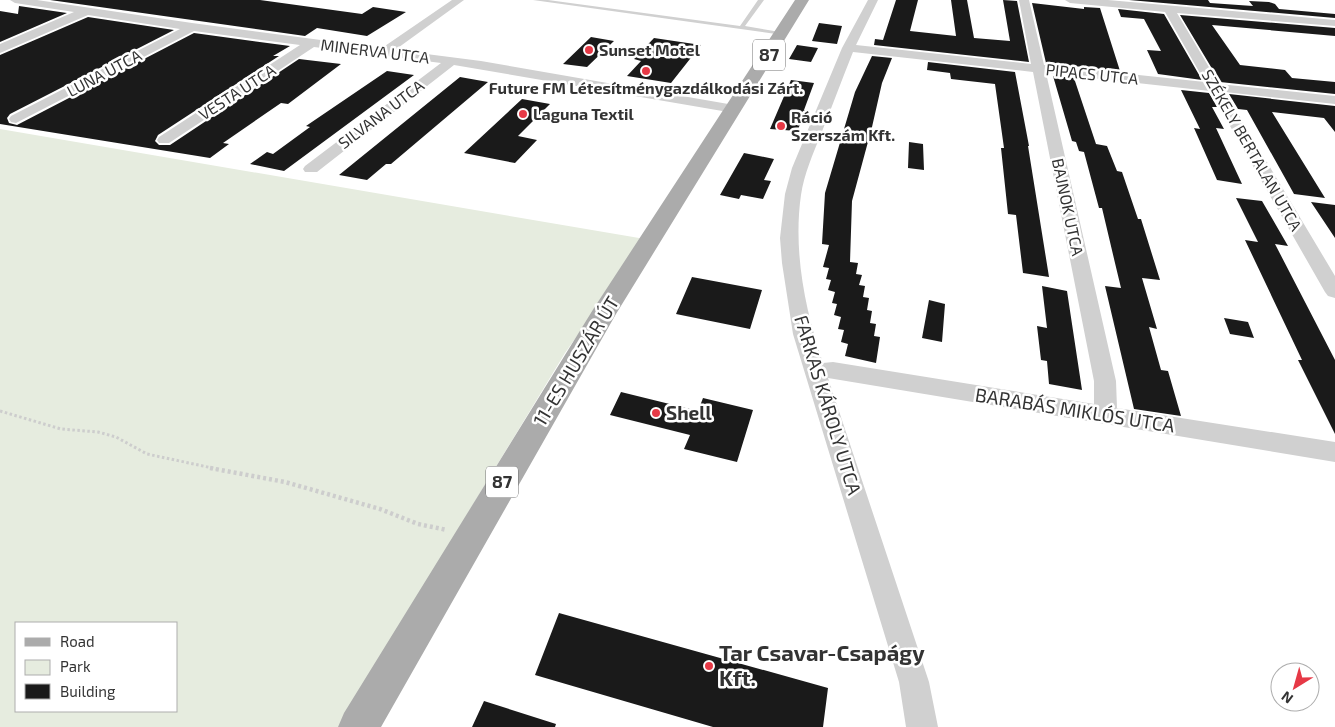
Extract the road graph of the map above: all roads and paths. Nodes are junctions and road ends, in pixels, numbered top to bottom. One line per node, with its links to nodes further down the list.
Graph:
1 (15, 0): 10 (street, MINERVA UTCA)
2 (458, 0): 18 (street)
3 (536, 0): 13 (lane)
4 (761, 0): 13 (lane)
5 (802, 0): 14 (main road, 11-ES HUSZÁR ÚT / 87)
6 (873, 0): 16 (street, FARKAS KÁROLY UTCA)
7 (1024, 0): 20 (street, BAJNOK UTCA)
8 (1070, 0): 9 (street)
9 (1170, 9): 11 (street); 21 (street, SZÉKELY BERTALAN UTCA)
10 (87, 11): 12 (street, MINERVA UTCA); 17 (street)
11 (1335, 23)
12 (192, 27): 15 (street, MINERVA UTCA); 24 (street, LUNA UTCA)
13 (742, 28): 14 (lane)
14 (783, 33): 23 (main road, 11-ES HUSZÁR ÚT / 87)
15 (310, 44): 18 (street, MINERVA UTCA); 25 (street, VESTA UTCA)
16 (848, 48): 20 (street, PIPACS UTCA); 28 (street, FARKAS KÁROLY UTCA)
17 (0, 49)
18 (386, 51): 19 (street, MINERVA UTCA)
19 (452, 60): 23 (street, MINERVA UTCA); 26 (street, SILVANA UTCA)
20 (1038, 68): 21 (street, PIPACS UTCA); 30 (street, BAJNOK UTCA)
21 (1216, 88): 22 (street, PIPACS UTCA); 27 (street, SZÉKELY BERTALAN UTCA)
22 (1335, 100)
23 (734, 109): 32 (main road, 11-ES HUSZÁR ÚT / 87)
24 (16, 119)
25 (164, 140)
26 (311, 169)
27 (1335, 292)
28 (815, 372): 30 (street, BARABÁS MIKLÓS UTCA); 34 (street, FARKAS KÁROLY UTCA)
29 (0, 411): 32 (path)
30 (1106, 415): 31 (street, BARABÁS MIKLÓS UTCA)
31 (1335, 452)
32 (472, 533): 33 (main road, 11-ES HUSZÁR ÚT / 87)
33 (358, 727)
34 (922, 727)

